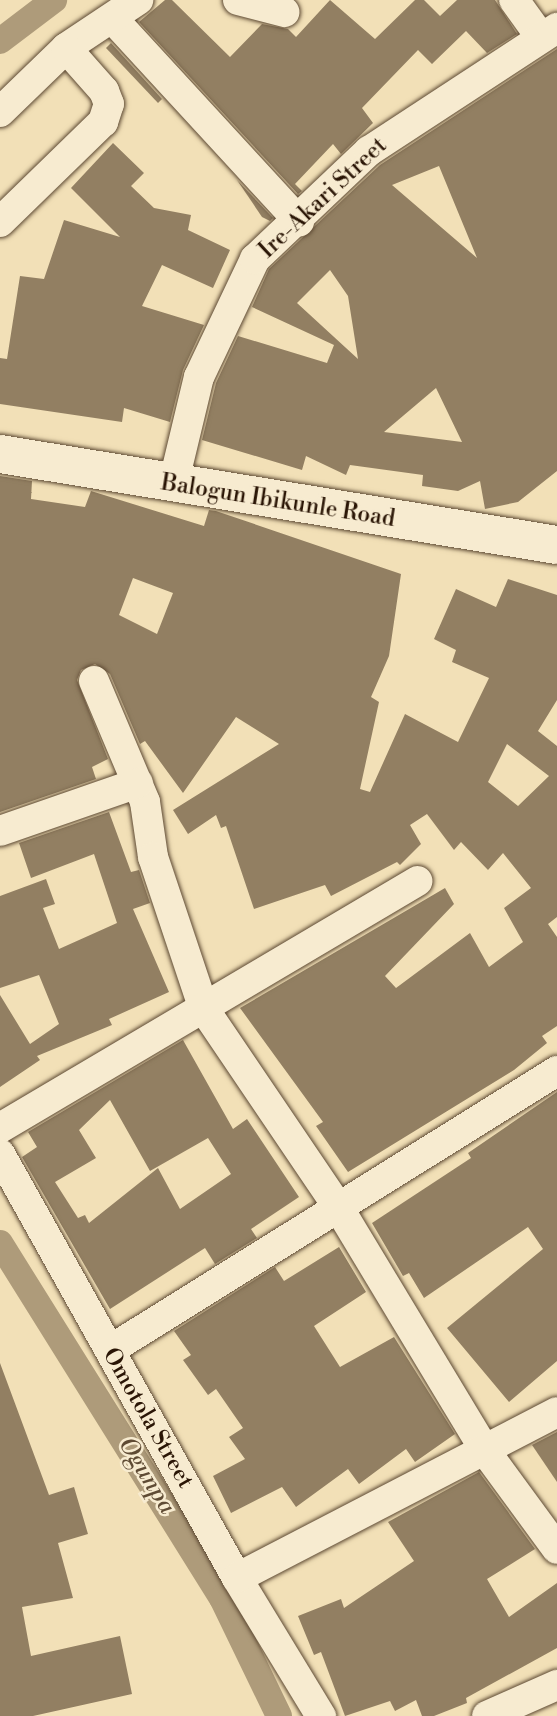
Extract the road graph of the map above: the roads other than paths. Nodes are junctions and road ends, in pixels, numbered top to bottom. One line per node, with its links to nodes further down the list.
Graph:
1 (138, 0): 5 (street)
2 (238, 0): 4 (street)
3 (514, 0): 6 (street)
4 (284, 12)
5 (113, 19): 7 (street); 9 (street)
6 (549, 32): 9 (street, Ire-Akari Street)
7 (66, 48): 8 (street); 10 (street)
8 (0, 112)
9 (299, 221): 12 (street, Ire-Akari Street)
10 (0, 222)
11 (0, 454): 12 (street, Balogun Ibikunle Road)
12 (173, 485): 13 (street, Balogun Ibikunle Road)
13 (556, 544)
14 (94, 681): 15 (street)
15 (138, 783): 16 (street); 18 (street)
16 (0, 831)
17 (417, 881): 18 (street)
18 (204, 1009): 20 (street); 22 (street)
19 (557, 1071): 22 (street)
20 (0, 1128)
21 (0, 1154): 23 (street, Omotola Street)
22 (340, 1210): 23 (street); 25 (street)
23 (110, 1350): 27 (street, Omotola Street)
24 (557, 1412): 25 (street)
25 (486, 1452): 26 (street); 27 (street)
26 (557, 1549)
27 (237, 1578): 29 (street, Omotola Street)
28 (557, 1685): 30 (street)
29 (321, 1716)
30 (487, 1716)

